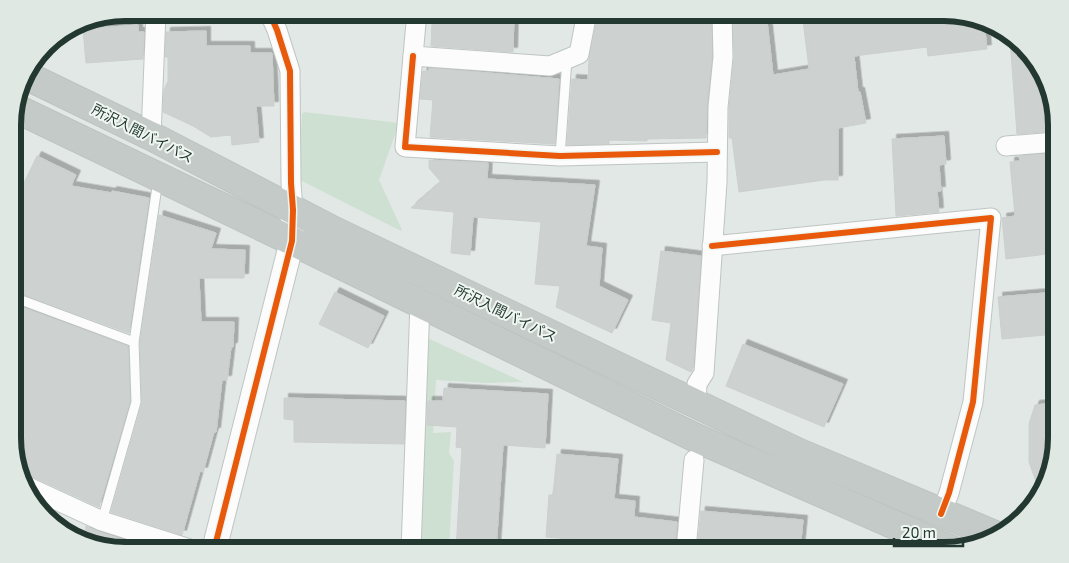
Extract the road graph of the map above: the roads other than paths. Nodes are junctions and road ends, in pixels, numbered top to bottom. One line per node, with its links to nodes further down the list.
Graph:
1 (156, 21): 10 (street)
2 (273, 21): 16 (street)
3 (416, 21): 6 (street)
4 (585, 21): 7 (street)
5 (722, 21): 13 (street)
6 (412, 56): 7 (street); 14 (street)
7 (567, 59): 14 (lane)
8 (32, 79): 10 (highway, 所沢入間バイパス)
9 (22, 111): 15 (highway, 所沢入間バイパス)
10 (151, 136): 16 (highway, 所沢入間バイパス)
11 (1048, 143): 12 (street)
12 (1006, 146)
13 (717, 152): 14 (street); 18 (street)
14 (560, 156)
15 (158, 178): 17 (highway, 所沢入間バイパス); 21 (lane)
16 (293, 210): 17 (street); 22 (highway, 所沢入間バイパス)
17 (292, 241): 20 (highway, 所沢入間バイパス); 29 (street)
18 (712, 246): 22 (street); 25 (street)
19 (21, 300): 21 (lane)
20 (420, 303): 30 (street); 32 (highway, 所沢入間バイパス)
21 (134, 342): 26 (lane)
22 (696, 404): 25 (highway, 所沢入間バイパス)
23 (694, 460): 31 (street)
24 (35, 490): 26 (street)
25 (941, 514): 27 (highway, 所沢入間バイパス)
26 (102, 521): 28 (street)
27 (987, 532)
28 (168, 542)
29 (216, 542)
30 (411, 542)
31 (687, 542)
32 (934, 542)

